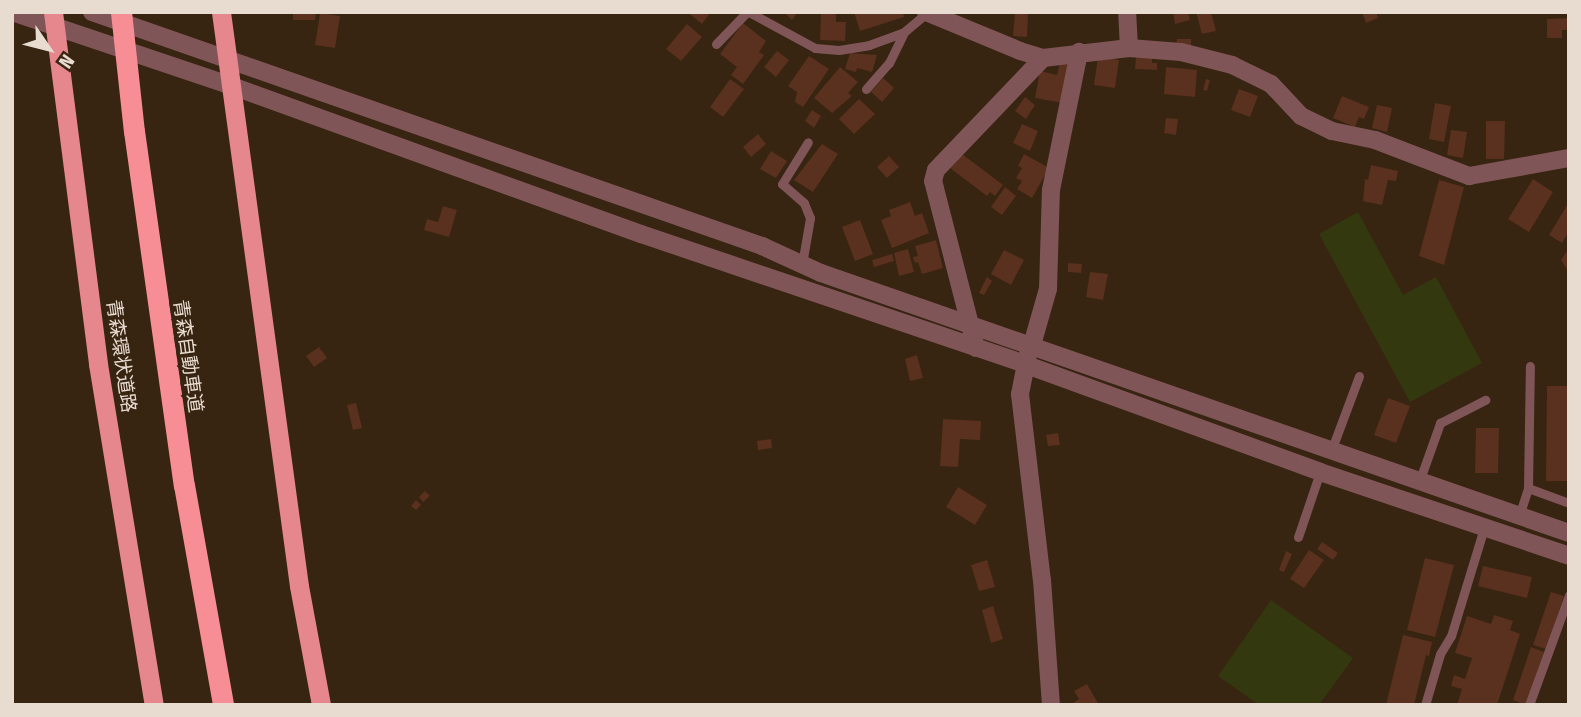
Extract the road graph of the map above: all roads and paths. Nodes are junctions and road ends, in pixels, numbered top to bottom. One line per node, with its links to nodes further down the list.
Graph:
1 (12, 12): 8 (street)
2 (92, 12): 13 (street)
3 (121, 12): 39 (highway, 青森自動車道, bridge)
4 (221, 12): 13 (highway)
5 (748, 12): 9 (lane); 10 (lane)
6 (1127, 12): 11 (street)
7 (927, 13): 9 (lane); 14 (street)
8 (54, 20): 15 (street); 38 (highway, 青森環状道路)
9 (904, 32): 16 (lane)
10 (716, 44)
11 (1129, 48): 12 (street); 18 (street)
12 (1079, 52): 14 (street); 21 (street)
13 (225, 58): 15 (highway); 19 (street)
14 (1043, 58): 20 (street)
15 (229, 85): 22 (street); 40 (highway)
16 (866, 89)
17 (808, 142): 19 (lane)
18 (1569, 158)
19 (802, 264): 20 (street)
20 (972, 324): 21 (street); 22 (street)
21 (1032, 345): 23 (street); 27 (street)
22 (976, 348): 23 (street)
23 (1024, 364): 28 (street); 41 (street)
24 (1530, 366): 30 (lane)
25 (1359, 376): 27 (lane)
26 (1485, 400): 29 (lane)
27 (1331, 452): 29 (street)
28 (1320, 472): 33 (street); 35 (lane)
29 (1419, 482): 32 (street)
30 (1528, 488): 31 (lane); 32 (lane)
31 (1569, 503)
32 (1519, 516): 34 (street)
33 (1484, 528): 36 (street); 42 (lane)
34 (1569, 533)
35 (1298, 537)
36 (1569, 556)
37 (1569, 594): 43 (lane)
38 (154, 705)
39 (223, 705)
40 (321, 705)
41 (1051, 705)
42 (1425, 705)
43 (1530, 705)

